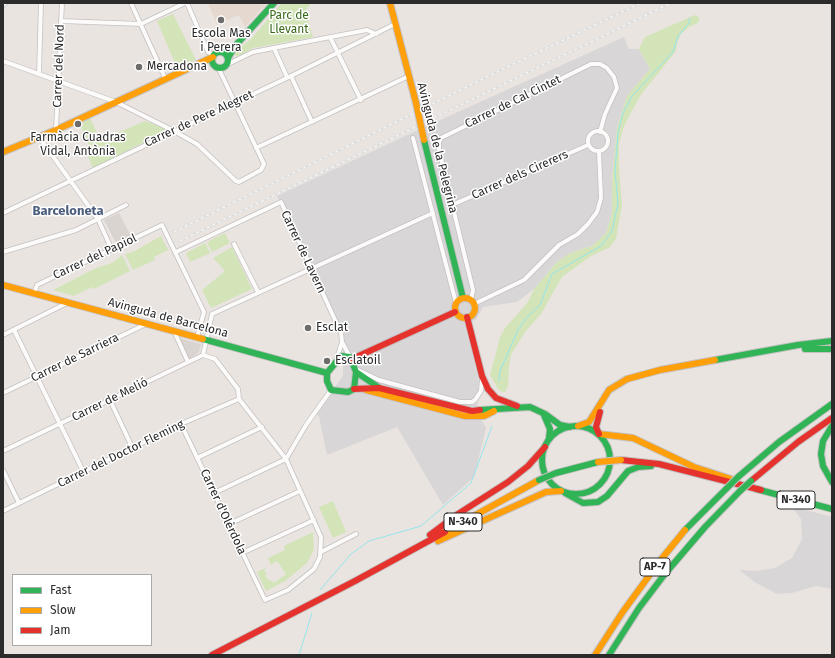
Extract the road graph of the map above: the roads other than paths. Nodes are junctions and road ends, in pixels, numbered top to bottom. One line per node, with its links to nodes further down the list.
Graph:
1 (41, 3): 18 (street)
2 (62, 3): 7 (street, Carrer del Nord)
3 (131, 3): 8 (street)
4 (186, 3): 8 (street); 14 (street)
5 (274, 3): 15 (main road)
6 (390, 3): 9 (main road, Avinguda de la Pelegrina)
7 (61, 21): 8 (street); 22 (street, Carrer del Nord)
8 (141, 24): 21 (street)
9 (395, 24): 10 (street, Carrer de Pere Alegret); 20 (main road, Avinguda de la Pelegrina)
10 (376, 34): 11 (street); 13 (street, Carrer de Pere Alegret)
11 (330, 37): 12 (street); 13 (street)
12 (274, 48): 15 (street); 19 (street)
13 (338, 52): 19 (street, Carrer de Pere Alegret); 23 (street)
14 (214, 58): 15 (main road); 17 (main road); 21 (main road)
15 (227, 59): 17 (main road)
16 (3, 61): 18 (street)
17 (218, 67): 25 (street)
18 (39, 74): 22 (street)
19 (289, 76): 25 (street, Carrer de Pere Alegret); 26 (street)
20 (408, 76): 23 (street); 51 (main road, Avinguda de la Pelegrina, bridge)
21 (166, 80): 24 (main road)
22 (58, 82): 24 (street); 27 (street, Carrer del Nord)
23 (361, 100): 26 (street)
24 (116, 102): 27 (main road); 28 (street)
25 (234, 102): 28 (street, Carrer de Pere Alegret); 34 (street)
26 (312, 122): 34 (street)
27 (56, 130): 30 (main road)
28 (174, 131): 34 (street); 37 (street, Carrer de Pere Alegret)
29 (600, 132): 32 (street, Carrer de Cal Cintet); 33 (street); 35 (street)
30 (40, 137): 36 (main road); 37 (street)
31 (413, 138): 41 (street, Avinguda de la Pelegrina)
32 (439, 143): 38 (street, Avinguda de la Pelegrina)
33 (588, 144): 35 (street); 38 (street, Carrer dels Cirerers)
34 (256, 148)
35 (599, 151): 53 (street)
36 (3, 152)
37 (71, 181): 40 (street, Carrer de Pere Alegret); 42 (street)
38 (452, 205): 53 (street, Avinguda de la Pelegrina)
39 (126, 206): 42 (street)
40 (3, 213)
41 (433, 214): 47 (street); 54 (street, Avinguda de la Pelegrina)
42 (98, 219): 44 (street); 45 (street)
43 (234, 244): 49 (street)
44 (112, 250): 46 (street, Carrer del Papiol); 50 (street, Carrer del Papiol)
45 (3, 252)
46 (176, 252): 47 (street, Carrer de Lavern); 55 (street)
47 (311, 268): 49 (street); 66 (street, Carrer de Lavern)
48 (3, 285): 50 (main road, Avinguda de Barcelona)
49 (258, 292): 57 (street)
50 (34, 294): 52 (main road, Avinguda de Barcelona)
51 (463, 298): 53 (main road); 54 (main road)
52 (67, 302): 59 (main road, Avinguda de Barcelona); 60 (street)
53 (473, 302): 58 (main road)
54 (456, 303): 56 (main road)
55 (204, 312): 57 (street); 63 (street)
56 (455, 312): 58 (main road); 69 (main road)
57 (212, 314): 64 (street)
58 (467, 317): 75 (main road)
59 (146, 324): 61 (main road, Avinguda de Barcelona); 74 (street, Carrer de Sarriera)
60 (14, 330): 62 (street); 74 (street)
61 (174, 331): 63 (main road, Avinguda de Barcelona); 71 (street)
62 (3, 336)
63 (197, 337): 64 (main road, Avinguda de Barcelona)
64 (207, 340): 68 (street); 73 (main road, Avinguda de Barcelona)
65 (832, 340): 89 (main road)
66 (342, 342): 69 (street, Carrer de Lavern); 70 (street)
67 (832, 349): 93 (main road)
68 (203, 355): 71 (street, Carrer de Melió); 80 (street)
69 (351, 358): 70 (main road); 72 (main road)
70 (336, 361): 73 (main road)
71 (188, 362): 81 (street, Carrer de Melió)
72 (356, 371): 75 (street); 76 (main road); 77 (main road)
73 (327, 373): 78 (main road)
74 (37, 376): 79 (street, Carrer de Sarriera); 87 (street)
75 (482, 376): 83 (main road)
76 (379, 388): 77 (main road); 84 (main road)
77 (355, 389): 78 (main road); 84 (main road)
78 (331, 390): 98 (street)
79 (3, 393)
80 (239, 399): 88 (street, Carrer del Doctor Fleming); 91 (street)
81 (110, 400): 87 (street, Carrer de Melió); 95 (street)
82 (832, 404): 116 (main road, AP-7, bridge)
83 (522, 408): 84 (main road); 85 (main road)
84 (495, 410)
85 (540, 411): 92 (main road); 94 (main road)
86 (832, 418): 117 (main road, AP-7, bridge)
87 (60, 423): 96 (street, Carrer de Melió); 100 (street)
88 (181, 424): 95 (street, Carrer del Doctor Fleming); 97 (street, Carrer d'Olèrdola)
89 (578, 426): 92 (main road); 93 (main road)
90 (832, 426): 101 (main road)
91 (262, 427): 97 (street); 98 (street)
92 (570, 427): 94 (main road)
93 (599, 434): 103 (main road); 104 (main road)
94 (546, 445): 104 (main road); 114 (main road)
95 (132, 447): 100 (street, Carrer del Doctor Fleming)
96 (3, 451)
97 (197, 458): 105 (street, Carrer d'Olèrdola)
98 (286, 459): 102 (street); 105 (street)
99 (3, 470): 106 (street)
100 (84, 473): 106 (street, Carrer del Doctor Fleming)
101 (832, 482)
102 (300, 490): 109 (street); 110 (street)
103 (761, 490): 104 (main road); 107 (main road, N-340); 114 (main road, N-340, bridge)
104 (563, 492): 114 (main road)
105 (214, 493): 110 (street, Carrer d'Olèrdola)
106 (20, 503): 108 (street, Carrer del Doctor Fleming)
107 (832, 509)
108 (3, 511)
109 (314, 520): 112 (street); 113 (street)
110 (229, 524): 113 (street, Carrer d'Olèrdola)
111 (356, 534): 112 (street)
112 (321, 552): 113 (street, Carrer d'Olèrdola)
113 (242, 553)
114 (386, 564): 115 (main road, N-340)
115 (212, 655)
116 (595, 655)
117 (609, 655)

